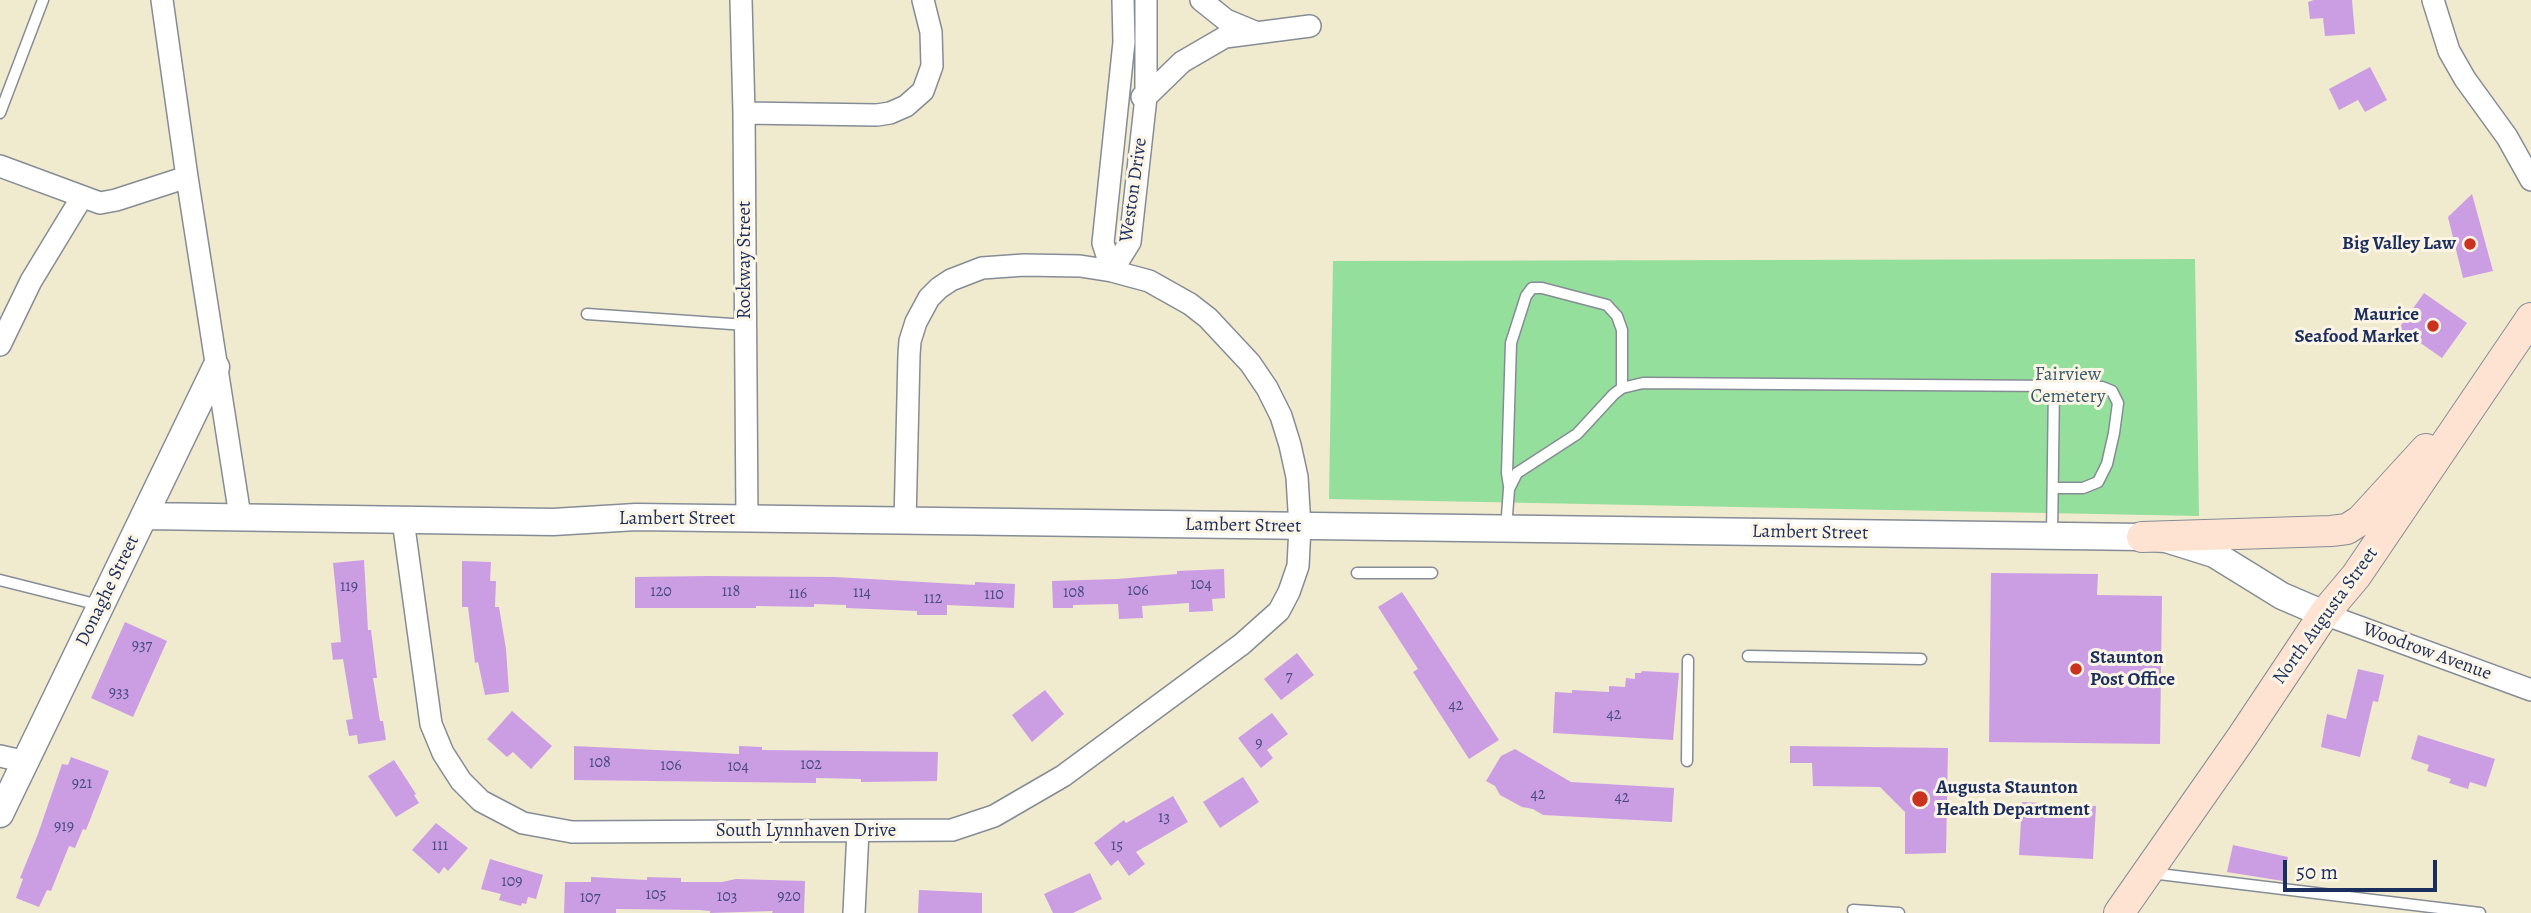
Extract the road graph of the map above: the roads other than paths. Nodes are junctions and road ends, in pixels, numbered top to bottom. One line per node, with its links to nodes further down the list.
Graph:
1 (43, 0): 13 (lane)
2 (162, 0): 16 (street)
3 (741, 0): 14 (street, Rockway Street)
4 (922, 0): 14 (street)
5 (1123, 0): 11 (street, Weston Drive)
6 (1146, 0): 12 (street, Weston Drive)
7 (1200, 0): 10 (street)
8 (2433, 0): 17 (street)
9 (1310, 26): 10 (street)
10 (1256, 33): 12 (street)
11 (1119, 96): 12 (street); 19 (street, Weston Drive)
12 (1146, 97): 19 (street, Weston Drive)
13 (0, 113)
14 (744, 113): 22 (street, Rockway Street)
15 (0, 166): 18 (street)
16 (187, 177): 18 (street); 24 (street)
17 (2531, 180)
18 (82, 197): 23 (street)
19 (1112, 271): 34 (street, South Lynnhaven Drive); 35 (street, South Lynnhaven Drive)
20 (587, 314): 22 (lane)
21 (2531, 318): 26 (main road, North Augusta Street)
22 (746, 325): 32 (street, Rockway Street)
23 (0, 345)
24 (216, 367): 30 (street, Donaghe Street); 31 (street)
25 (2054, 386): 27 (lane); 28 (lane); 28 (lane)
26 (2486, 386): 38 (main road); 43 (main road, North Augusta Street)
27 (1622, 388): 29 (lane); 29 (lane)
28 (2053, 488): 37 (lane)
29 (1509, 489): 36 (lane)
30 (145, 516): 31 (street, Lambert Street); 42 (street, Donaghe Street)
31 (240, 516): 33 (street, Lambert Street)
32 (747, 519): 33 (street, Lambert Street); 34 (street, Lambert Street)
33 (403, 520): 52 (street, South Lynnhaven Drive)
34 (905, 522): 35 (street, Lambert Street)
35 (1300, 527): 36 (street, Lambert Street); 52 (street, South Lynnhaven Drive)
36 (1506, 529): 37 (street, Lambert Street)
37 (2052, 536): 38 (street, Lambert Street)
38 (2142, 537): 43 (street, Lambert Street)
39 (1357, 573): 40 (lane)
40 (1432, 573)
41 (0, 580): 42 (lane)
42 (100, 605): 50 (street, Donaghe Street)
43 (2324, 614): 47 (street, Woodrow Avenue); 53 (main road, North Augusta Street)
44 (1748, 656): 45 (lane)
45 (1921, 659)
46 (1688, 660): 49 (lane)
47 (2531, 690)
48 (0, 756): 50 (street)
49 (1687, 761)
50 (26, 762): 51 (street, Donaghe Street)
51 (0, 814)
52 (858, 831): 55 (street)
53 (2148, 873): 57 (main road, North Augusta Street); 58 (lane)
54 (1853, 909): 56 (lane)
55 (854, 913)
56 (1899, 913)
57 (2119, 913)
58 (2480, 913)

